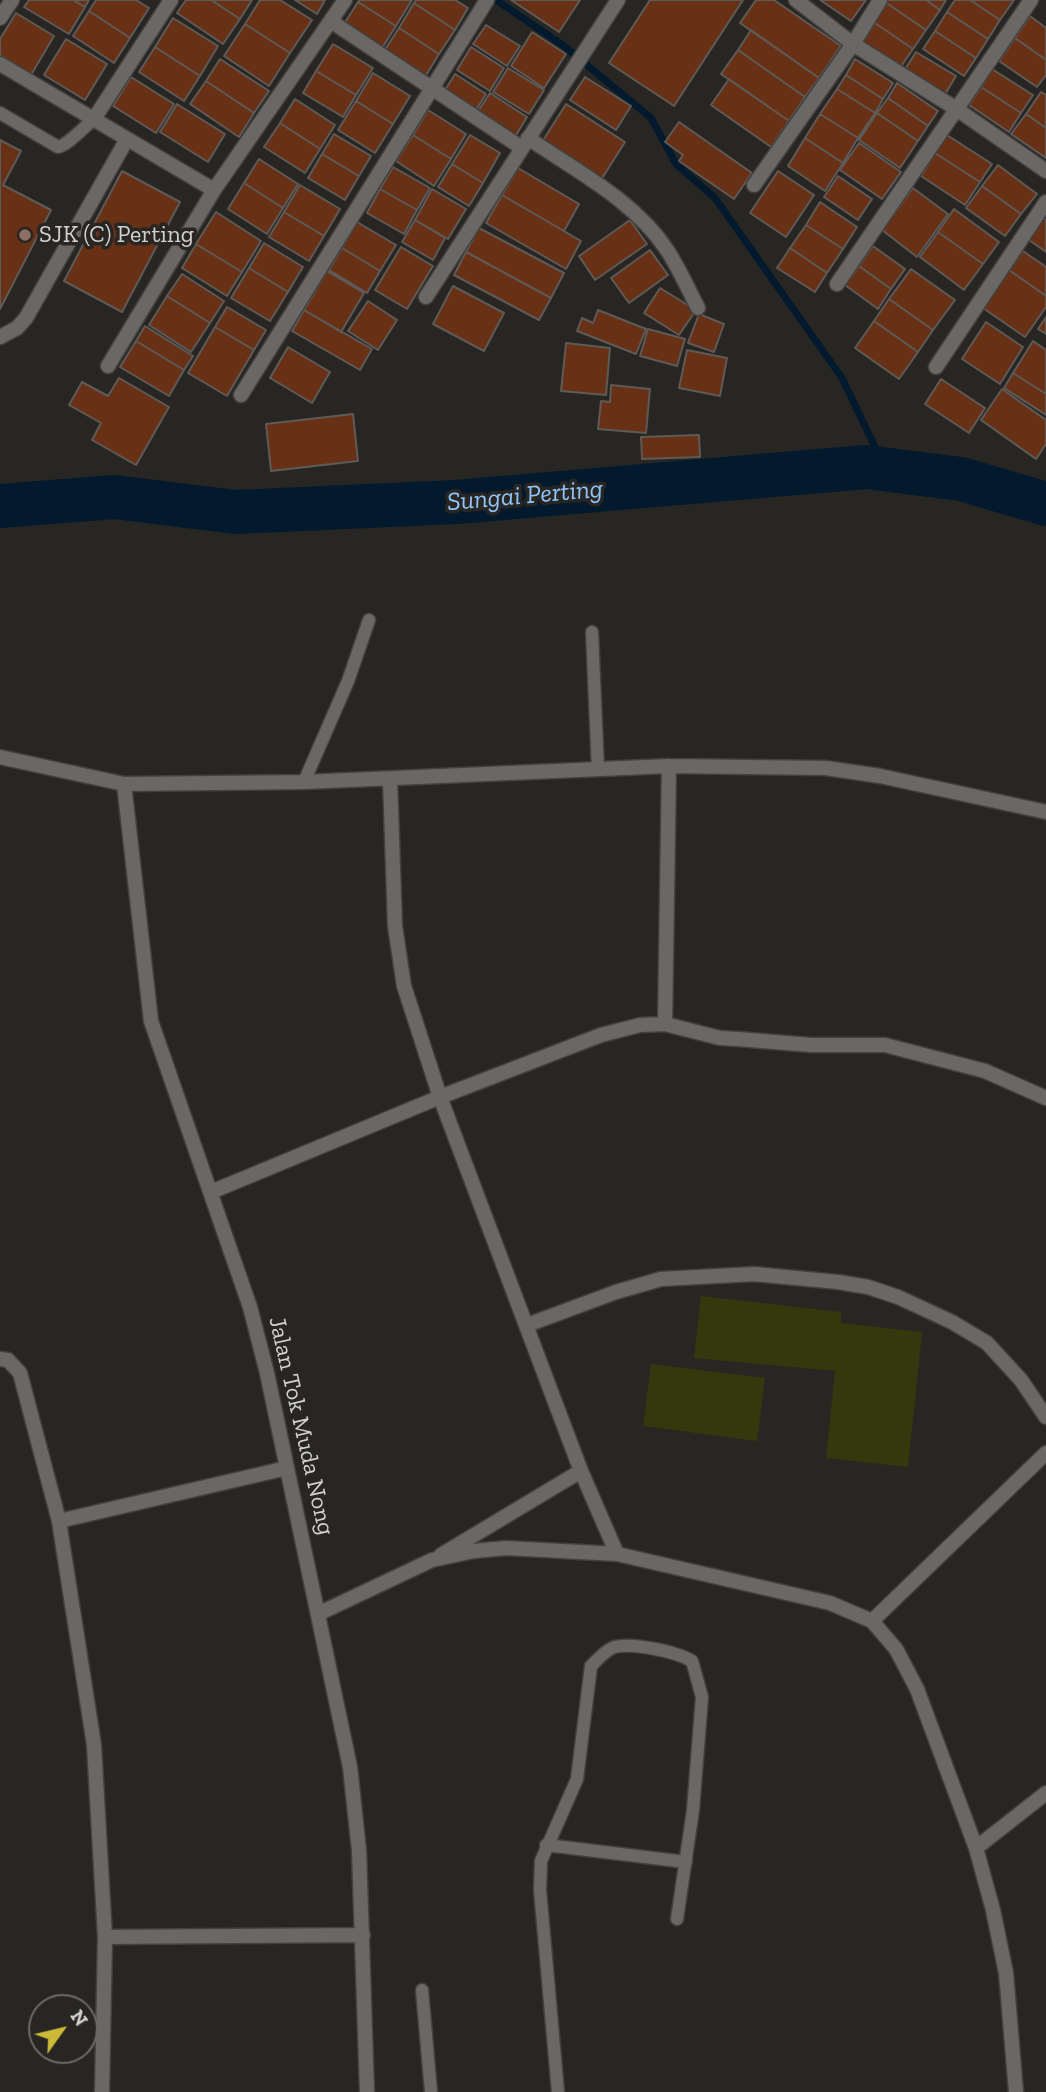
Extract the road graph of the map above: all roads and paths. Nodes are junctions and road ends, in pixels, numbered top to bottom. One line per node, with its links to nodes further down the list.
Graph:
1 (12, 0): 9 (street)
2 (172, 0): 16 (street)
3 (345, 0): 10 (street)
4 (618, 0): 18 (street)
5 (796, 0): 11 (street)
6 (880, 0): 11 (street)
7 (1031, 0): 14 (street)
8 (485, 3): 13 (street)
9 (0, 18)
10 (332, 22): 13 (street); 21 (street)
11 (853, 44): 14 (street); 20 (street)
12 (0, 64): 16 (street)
13 (431, 90): 18 (street); 29 (street)
14 (955, 108): 19 (street); 23 (street)
15 (0, 113): 16 (lane)
16 (94, 119): 17 (street)
17 (127, 139): 21 (street); 26 (street)
18 (525, 143): 24 (street); 25 (street)
19 (1046, 171)
20 (754, 185)
21 (214, 190): 27 (street)
22 (1046, 202): 28 (street)
23 (837, 284)
24 (426, 297)
25 (698, 309)
26 (0, 337)
27 (108, 366)
28 (936, 367)
29 (241, 394)
30 (369, 620): 36 (lane)
31 (592, 632): 34 (lane)
32 (0, 757): 37 (street)
33 (668, 766): 34 (street); 38 (street); 39 (street)
34 (598, 770): 35 (street)
35 (390, 779): 36 (street); 40 (street)
36 (304, 782): 37 (street)
37 (124, 784): 42 (street, Jalan Tok Muda Nong)
38 (1046, 812)
39 (665, 1024): 40 (street); 41 (street)
40 (440, 1097): 42 (street); 43 (street)
41 (1046, 1098)
42 (211, 1192): 47 (street, Jalan Tok Muda Nong)
43 (527, 1325): 45 (street); 48 (street)
44 (0, 1359): 49 (street)
45 (1046, 1417)
46 (1046, 1453): 53 (street)
47 (287, 1468): 49 (street); 52 (street, Jalan Tok Muda Nong)
48 (581, 1471): 50 (street); 51 (street)
49 (59, 1521): 60 (street)
50 (617, 1554): 51 (street); 53 (street)
51 (432, 1560): 52 (street)
52 (320, 1613): 59 (street, Jalan Tok Muda Nong)
53 (872, 1621): 56 (street)
54 (1046, 1793): 56 (street)
55 (546, 1845): 57 (lane); 57 (lane); 65 (lane)
56 (976, 1848): 66 (street)
57 (686, 1862): 58 (lane)
58 (677, 1919)
59 (363, 1935): 60 (street); 63 (street, Jalan Tok Muda Nong)
60 (105, 1937): 62 (street)
61 (422, 1990): 64 (lane)
62 (102, 2092)
63 (367, 2092)
64 (431, 2092)
65 (558, 2092)
66 (1016, 2092)

